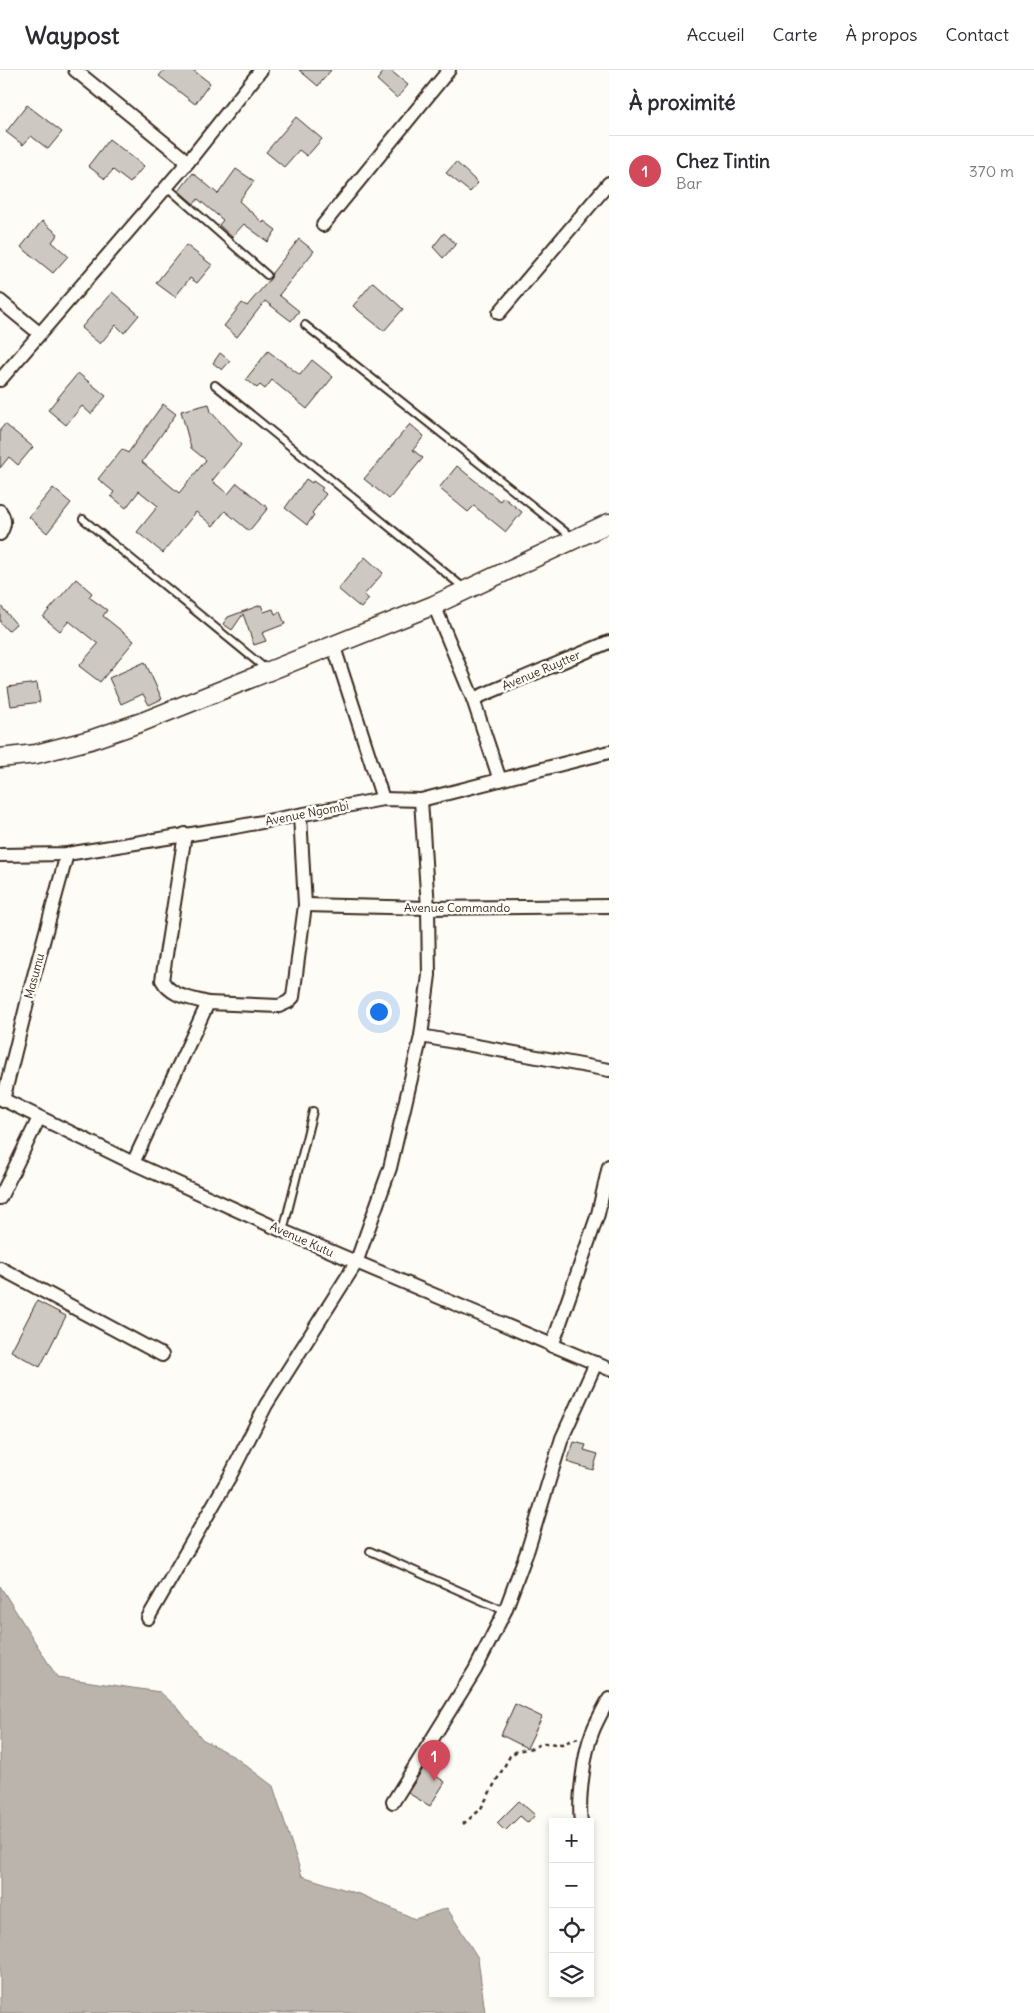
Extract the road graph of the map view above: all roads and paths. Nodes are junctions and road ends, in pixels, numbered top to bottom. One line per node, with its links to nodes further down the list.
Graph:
1 (75, 70): 4 (street)
2 (261, 70): 4 (street)
3 (449, 70): 7 (street)
4 (188, 162): 6 (street)
5 (609, 182): 10 (street)
6 (167, 187): 8 (lane); 12 (street)
7 (323, 225)
8 (268, 275)
9 (0, 301): 12 (street)
10 (499, 313)
11 (304, 325): 19 (lane)
12 (39, 333): 13 (street)
13 (0, 380)
14 (215, 385): 20 (lane)
15 (0, 511): 18 (street)
16 (83, 518): 24 (lane)
17 (609, 523): 19 (main road)
18 (0, 534)
19 (574, 539): 20 (main road)
20 (465, 589): 21 (main road)
21 (434, 605): 23 (main road); 25 (street)
22 (609, 642): 25 (street, Avenue Ruytter)
23 (333, 644): 24 (main road); 29 (street)
24 (269, 672): 27 (main road)
25 (473, 699): 28 (street)
26 (609, 752): 28 (street, Avenue Ngombi)
27 (0, 758)
28 (500, 780): 30 (street, Avenue Ngombi)
29 (383, 799): 30 (street, Avenue Ngombi); 31 (street, Avenue Ngombi)
30 (421, 800): 37 (street)
31 (300, 815): 32 (street, Avenue Ngombi); 35 (street)
32 (185, 834): 33 (street, Avenue Ngombi); 38 (street)
33 (68, 854): 34 (street, Avenue Ngombi); 41 (street, Masumu)
34 (0, 855)
35 (305, 905): 37 (street, Avenue Commando); 38 (street)
36 (609, 906): 37 (street, Avenue Commando)
37 (428, 908): 39 (street)
38 (208, 1003): 44 (street)
39 (421, 1036): 40 (street); 48 (street)
40 (609, 1070)
41 (2, 1099): 43 (street, Avenue Kutu)
42 (312, 1110): 47 (lane)
43 (39, 1118): 44 (street, Avenue Kutu); 46 (street)
44 (134, 1163): 47 (street, Avenue Kutu)
45 (609, 1166): 50 (street)
46 (0, 1198)
47 (283, 1231): 48 (street, Avenue Kutu)
48 (356, 1263): 50 (street, Avenue Kutu); 56 (street)
49 (0, 1268): 51 (street)
50 (552, 1346): 52 (street, Avenue Kutu)
51 (162, 1355)
52 (596, 1363): 53 (street, Avenue Kutu); 55 (street)
53 (609, 1368)
54 (370, 1551): 55 (lane)
55 (505, 1611): 59 (street)
56 (148, 1618)
57 (609, 1699): 58 (street)
58 (591, 1734): 60 (street); 61 (path)
59 (393, 1802)
60 (582, 1818)
61 (463, 1824)

